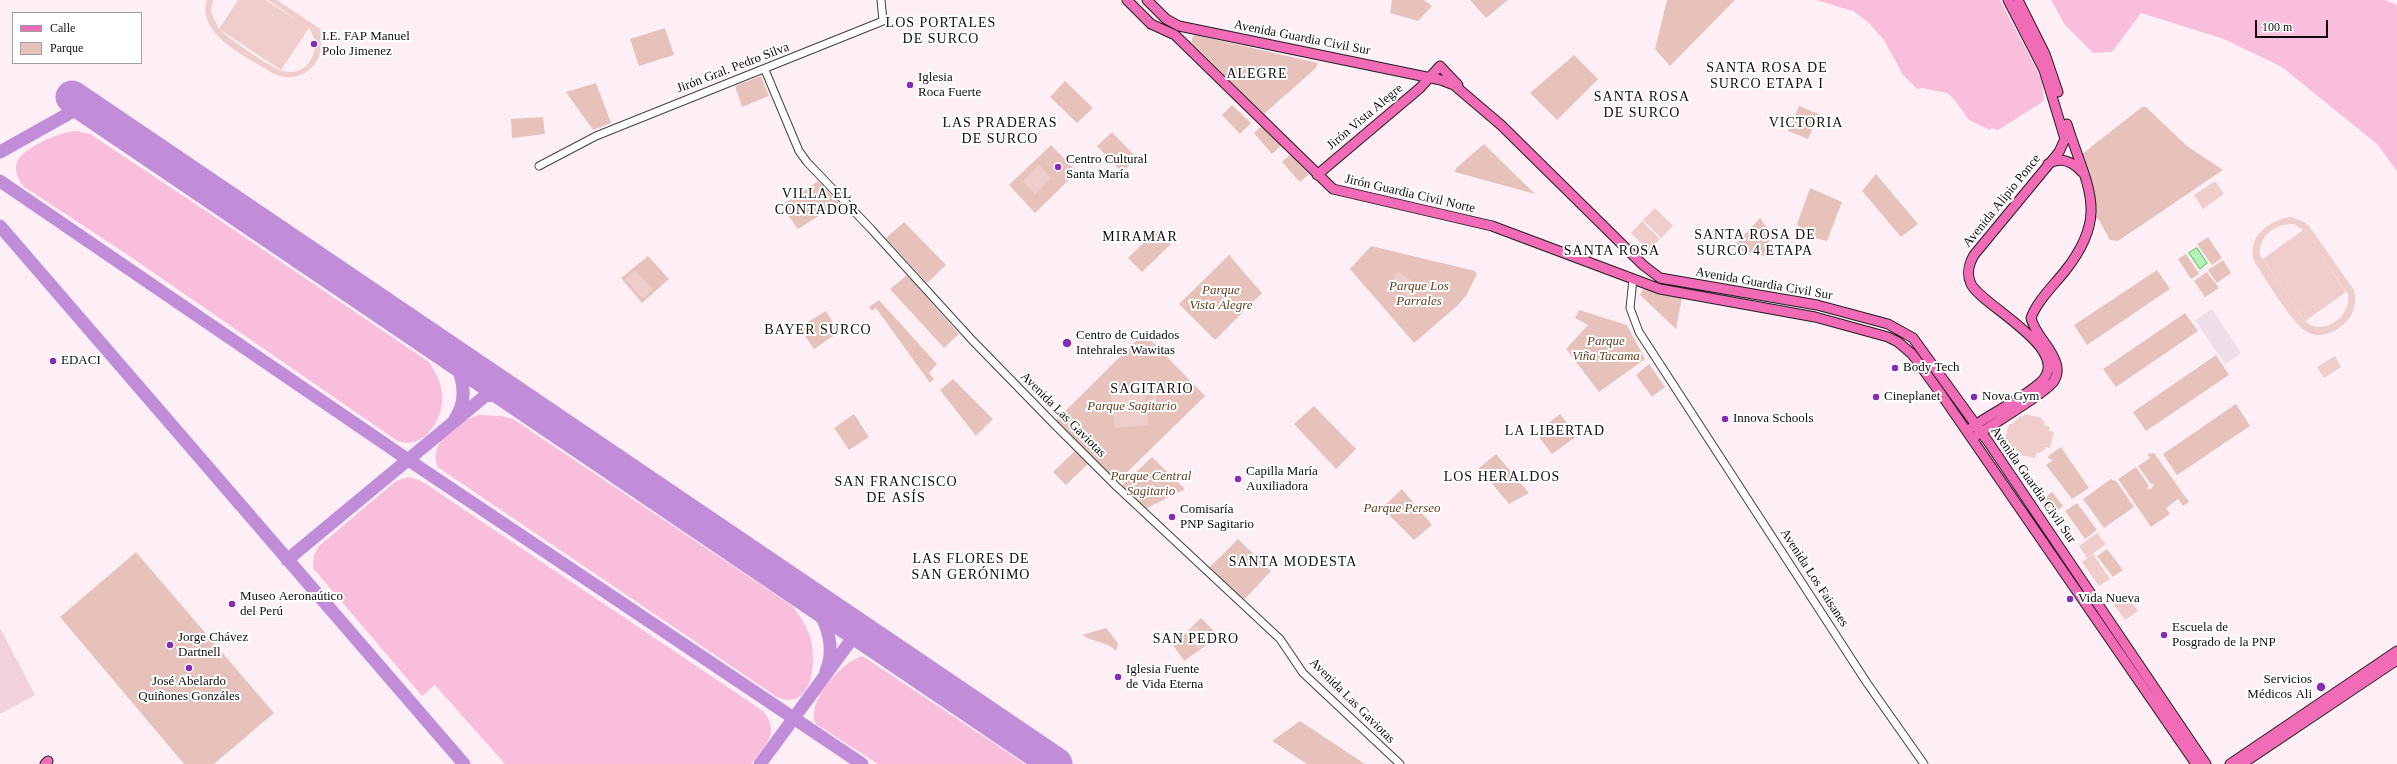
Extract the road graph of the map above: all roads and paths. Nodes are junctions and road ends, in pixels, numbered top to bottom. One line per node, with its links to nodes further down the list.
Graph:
1 (881, 0): 6 (street, Jirón Gral. Pedro Silva)
2 (1127, 0): 11 (main road, Jirón Guardia Civil Norte)
3 (1146, 0): 7 (main road, Avenida Guardia Civil Sur)
4 (2008, 0): 10 (main road, Avenida Alipio Ponce)
5 (2018, 0): 12 (main road)
6 (765, 70): 9 (street, Jirón Gral. Pedro Silva); 28 (street, Avenida Las Gaviotas)
7 (1430, 78): 8 (main road, Avenida Guardia Civil Sur); 8 (main road, Avenida Guardia Civil Sur); 11 (main road, Jirón Vista Alegre)
8 (1471, 99): 14 (main road, Avenida Guardia Civil Sur)
9 (538, 166)
10 (2046, 166): 12 (main road); 19 (main road, Avenida Alipio Ponce)
11 (1317, 175): 13 (main road, Jirón Guardia Civil Norte)
12 (2085, 175): 18 (main road)
13 (1633, 279): 16 (main road, Jirón Guardia Civil Norte); 29 (street, Avenida Los Faisanes)
14 (1739, 292): 15 (main road, Avenida Guardia Civil Sur); 16 (main road)
15 (1789, 299): 17 (main road); 21 (main road, Avenida Guardia Civil Sur)
16 (1737, 304): 17 (main road, Avenida Guardia Civil Sur)
17 (1787, 312): 22 (main road, Avenida Guardia Civil Sur)
18 (2033, 312): 19 (main road); 20 (main road, Avenida Alipio Ponce)
19 (2016, 323): 21 (main road, Avenida Alipio Ponce)
20 (1990, 426): 21 (main road, Avenida Alipio Ponce); 23 (main road)
21 (1978, 428): 22 (main road, Avenida Alipio Ponce); 23 (main road, Avenida Guardia Civil Sur)
22 (1969, 435): 25 (main road, Avenida Guardia Civil Sur)
23 (1989, 443): 24 (main road, Avenida Guardia Civil Sur)
24 (2044, 524): 25 (main road); 31 (main road, Avenida Guardia Civil Sur)
25 (2036, 530): 30 (main road, Avenida Guardia Civil Sur)
26 (2397, 651): 32 (main road)
27 (2397, 660): 33 (main road)
28 (1400, 764)
29 (1924, 764)
30 (2196, 764)
31 (2206, 764)
32 (2230, 764)
33 (2242, 764)

